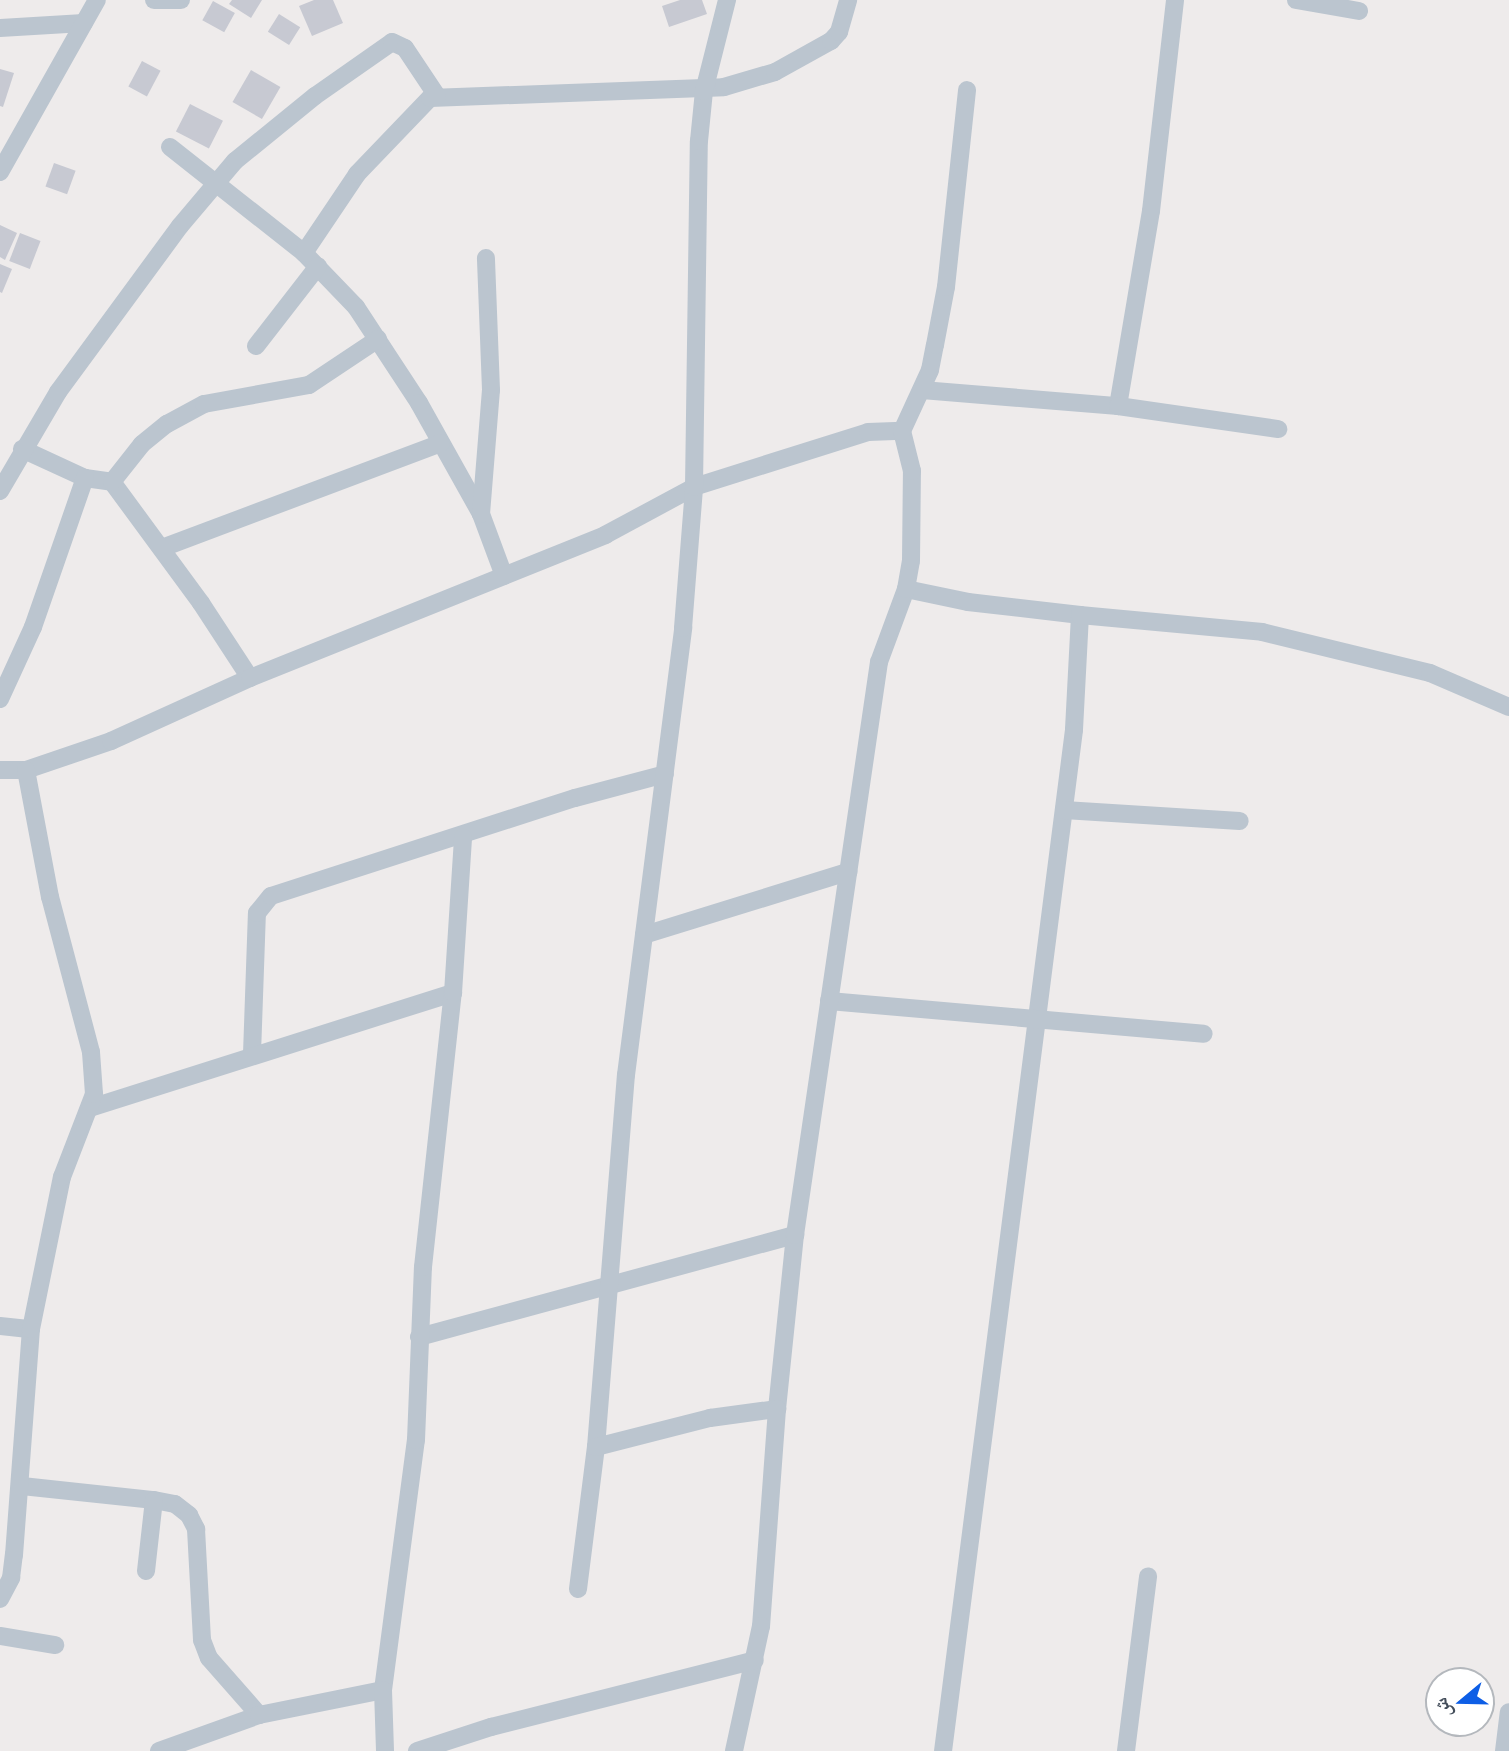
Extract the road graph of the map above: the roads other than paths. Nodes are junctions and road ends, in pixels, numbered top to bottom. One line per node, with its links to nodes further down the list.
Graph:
1 (97, 0): 9 (street)
2 (154, 0): 3 (street)
3 (181, 0)
4 (727, 0): 12 (street)
5 (848, 0): 12 (street)
6 (1175, 0): 23 (street)
7 (1296, 0): 8 (street)
8 (1359, 10)
9 (84, 23): 10 (street); 15 (street)
10 (0, 28)
11 (967, 90): 22 (street)
12 (704, 91): 13 (street); 30 (street)
13 (437, 96): 16 (street); 17 (street)
14 (170, 147): 16 (street)
15 (0, 172)
16 (216, 180): 17 (street); 27 (street)
17 (304, 253): 19 (street)
18 (486, 258): 32 (street)
19 (318, 266): 20 (street); 21 (street)
20 (378, 339): 26 (street); 29 (street)
21 (256, 346)
22 (922, 390): 23 (street); 25 (street)
23 (1118, 406): 24 (street)
24 (1278, 429)
25 (902, 431): 30 (street); 35 (street)
26 (441, 443): 32 (street); 33 (street)
27 (22, 449): 28 (street); 31 (street)
28 (85, 478): 29 (street); 38 (street)
29 (112, 482): 33 (street)
30 (694, 487): 34 (street); 42 (street)
31 (0, 491)
32 (481, 514): 34 (street)
33 (162, 548): 37 (street)
34 (504, 576): 37 (street)
35 (906, 589): 36 (street); 46 (street)
36 (1080, 615): 39 (street); 43 (street)
37 (250, 678): 41 (street)
38 (0, 699)
39 (1509, 707)
40 (0, 769): 41 (street)
41 (26, 770): 53 (street)
42 (665, 774): 45 (street); 47 (street)
43 (1064, 810): 44 (street); 50 (street)
44 (1240, 821)
45 (463, 837): 48 (street); 52 (street)
46 (848, 872): 47 (street); 49 (street)
47 (644, 935): 55 (street)
48 (453, 993): 52 (street); 58 (street)
49 (829, 1001): 50 (street); 54 (street)
50 (1035, 1020): 51 (street); 77 (street)
51 (1204, 1034)
52 (252, 1054): 53 (street)
53 (90, 1108): 57 (street)
54 (795, 1235): 55 (street); 59 (street)
55 (610, 1285): 58 (street); 60 (street)
56 (0, 1326): 57 (street)
57 (31, 1329): 61 (street)
58 (419, 1337): 70 (street)
59 (777, 1409): 60 (street); 69 (street)
60 (596, 1447): 65 (street)
61 (22, 1486): 62 (street); 66 (street)
62 (154, 1500): 63 (street); 72 (street)
63 (146, 1571)
64 (1148, 1576): 78 (street)
65 (578, 1589)
66 (0, 1599)
67 (0, 1636): 68 (street)
68 (55, 1645)
69 (755, 1660): 75 (street); 76 (street)
70 (383, 1690): 72 (street); 74 (street)
71 (1509, 1712): 79 (street)
72 (259, 1715): 73 (street)
73 (159, 1751)
74 (385, 1751)
75 (417, 1751)
76 (734, 1751)
77 (943, 1751)
78 (1126, 1751)
79 (1504, 1751)

